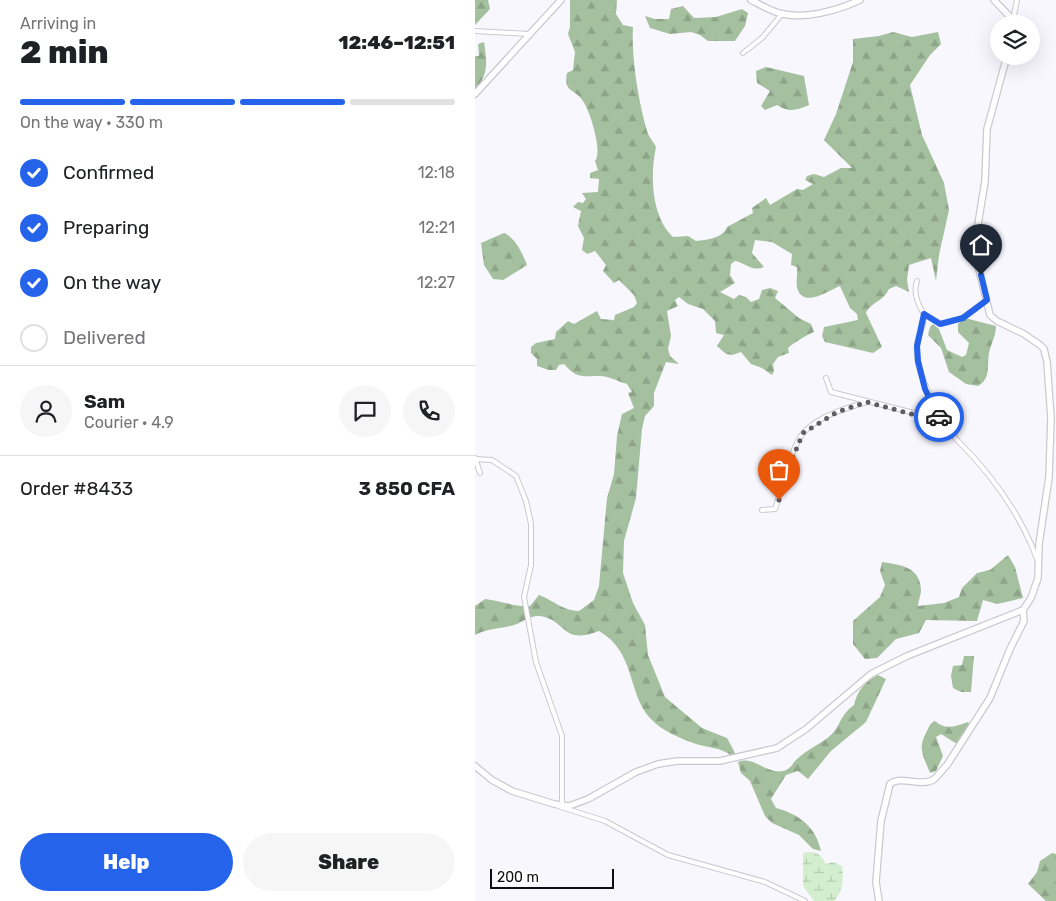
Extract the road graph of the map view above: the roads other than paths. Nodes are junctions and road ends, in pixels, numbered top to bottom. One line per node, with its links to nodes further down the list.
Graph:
1 (561, 0): 10 (street)
2 (751, 0): 6 (street)
3 (860, 0): 6 (street)
4 (994, 0): 7 (street)
5 (1017, 0): 8 (street)
6 (782, 14): 11 (street)
7 (1007, 15)
8 (1014, 15)
9 (475, 31): 10 (street)
10 (531, 34): 13 (street)
11 (743, 54)
12 (1005, 65): 15 (street)
13 (475, 94)
14 (917, 281): 16 (street)
15 (987, 300): 16 (street); 23 (street)
16 (924, 314): 19 (street)
17 (827, 378): 18 (street)
18 (867, 402): 19 (street); 22 (street)
19 (937, 421): 23 (street)
20 (475, 459): 21 (street); 27 (street)
21 (480, 473)
22 (762, 510)
23 (1037, 559): 24 (street)
24 (1023, 610): 27 (street); 29 (street)
25 (475, 766): 26 (street)
26 (554, 804): 27 (street); 28 (street)
27 (562, 806)
28 (805, 901)
29 (879, 901)

